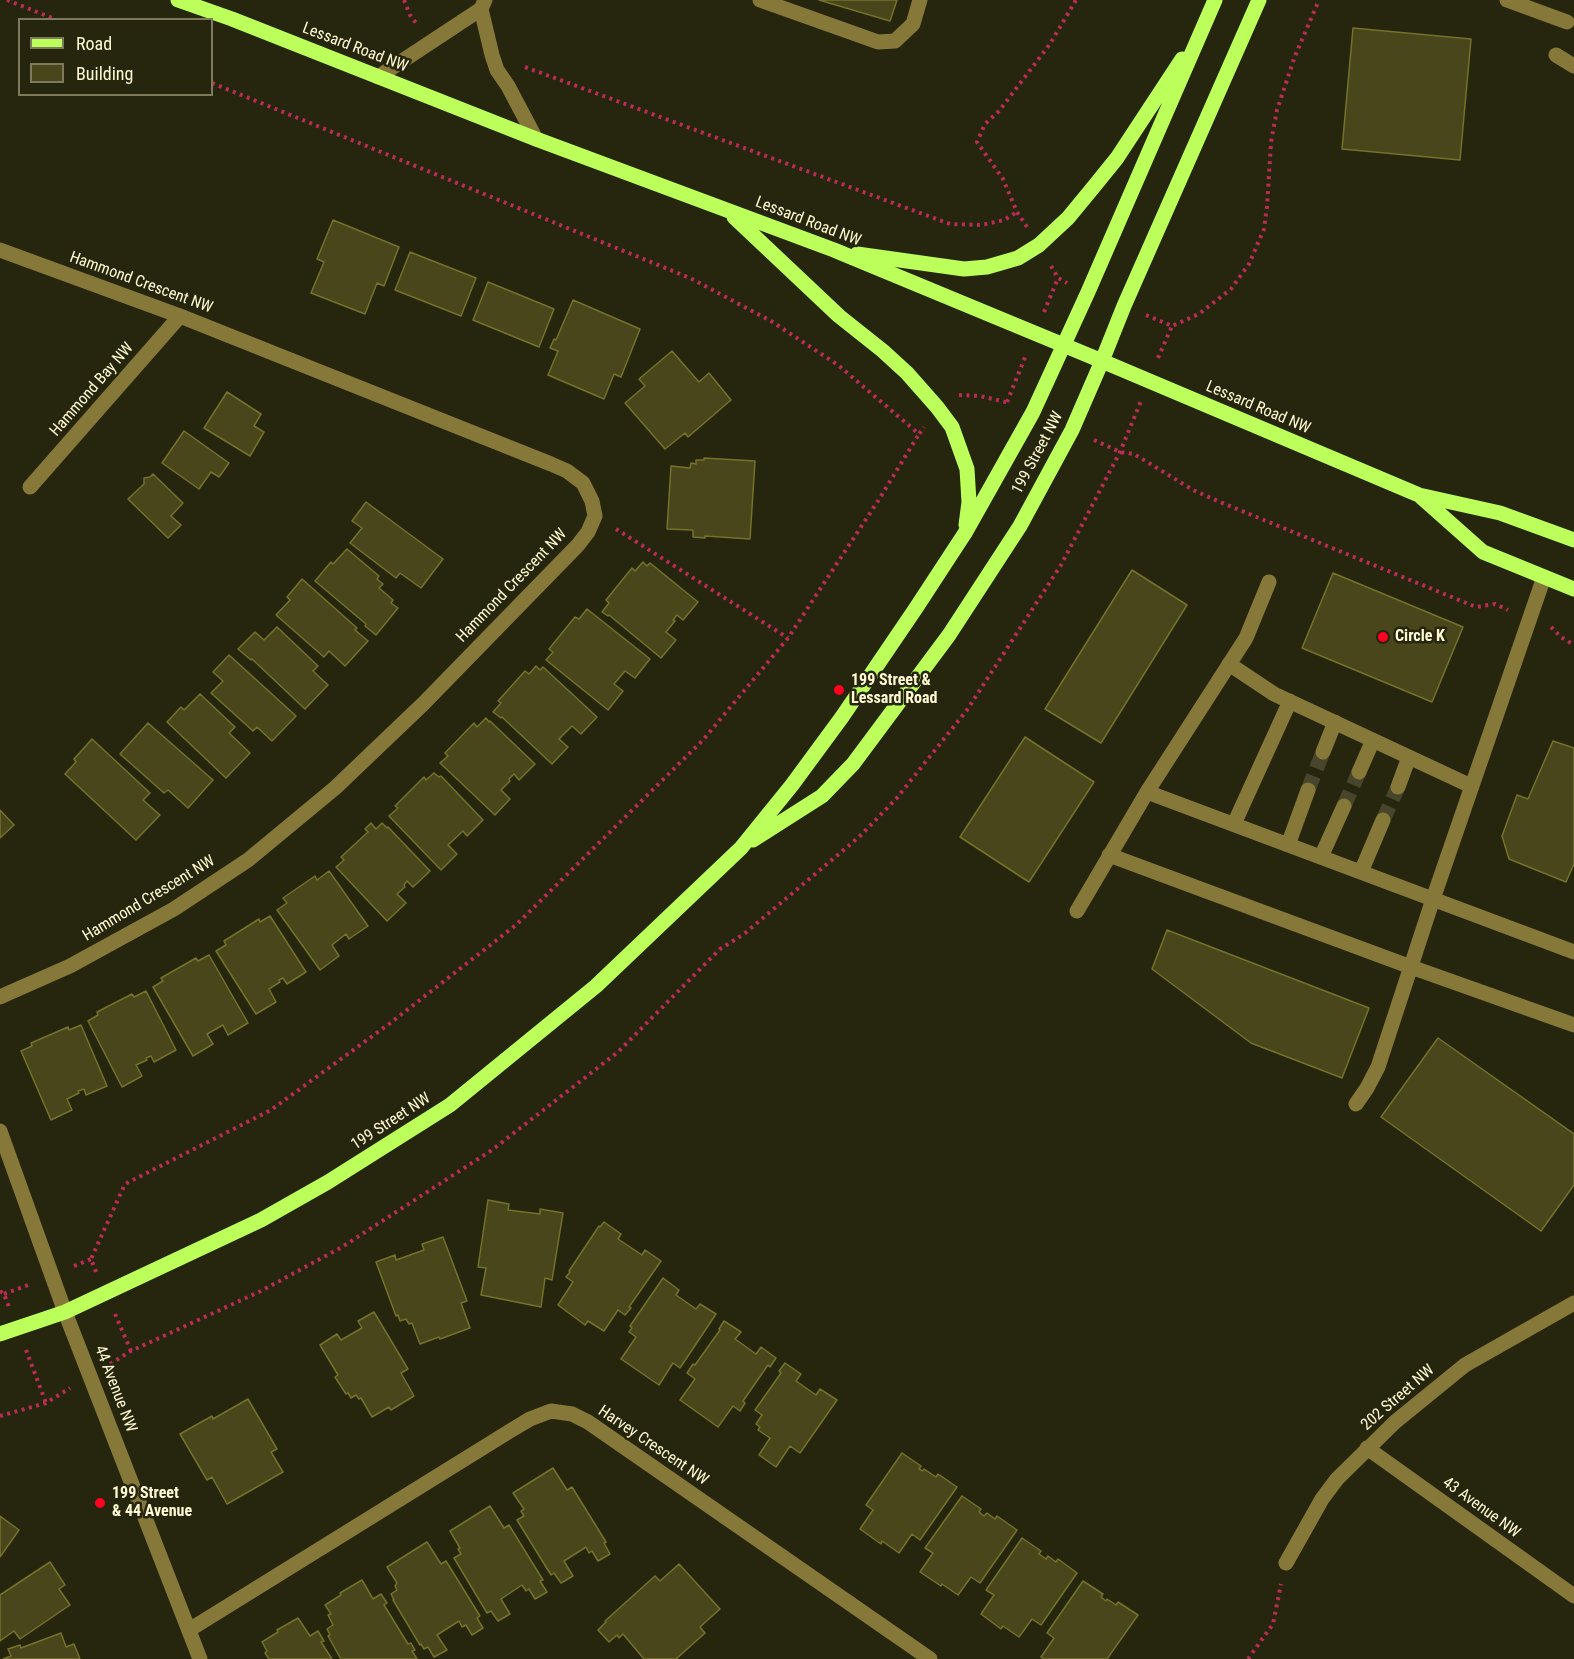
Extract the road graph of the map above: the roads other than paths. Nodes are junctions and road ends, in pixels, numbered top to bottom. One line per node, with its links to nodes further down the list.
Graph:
1 (178, 0): 12 (main road, Lessard Road NW)
2 (760, 0): 3 (street)
3 (920, 0)
4 (1215, 0): 9 (main road, 199 Street NW)
5 (1259, 0): 19 (main road, 199 Street NW)
6 (1507, 0): 8 (street)
7 (483, 4): 12 (street); 13 (street)
8 (1567, 22)
9 (1205, 24): 16 (main road); 18 (main road, 199 Street NW)
10 (1556, 55): 11 (street)
11 (1574, 66)
12 (378, 76): 13 (main road, Lessard Road NW)
13 (536, 139): 14 (main road, Lessard Road NW)
14 (727, 211): 16 (main road, Lessard Road NW); 22 (main road)
15 (0, 250): 17 (street, Hammond Crescent NW)
16 (834, 250): 18 (main road, Lessard Road NW)
17 (180, 316): 20 (street, Hammond Bay NW); 50 (street, Hammond Crescent NW)
18 (1065, 345): 19 (main road, Lessard Road NW); 22 (main road, 199 Street NW)
19 (1102, 361): 21 (main road, Lessard Road NW); 42 (main road, 199 Street NW)
20 (30, 488)
21 (1419, 495): 23 (main road, Lessard Road NW); 24 (main road, Lessard Road NW)
22 (965, 533): 42 (main road, 199 Street NW)
23 (1574, 540)
24 (1544, 577): 26 (main road, Lessard Road NW); 34 (street)
25 (1269, 582): 27 (street)
26 (1574, 589)
27 (1229, 664): 28 (street); 37 (street)
28 (1290, 701): 29 (street); 40 (street)
29 (1335, 722): 30 (street); 31 (street)
30 (1373, 740): 32 (street); 33 (street)
31 (1323, 752)
32 (1409, 757): 34 (street); 35 (street)
33 (1359, 772)
34 (1471, 786): 46 (street)
35 (1398, 787)
36 (1308, 790): 41 (street)
37 (1147, 792): 40 (street); 43 (street)
38 (1344, 806): 44 (street)
39 (1383, 820): 45 (street)
40 (1234, 824): 41 (street)
41 (1288, 845): 44 (street)
42 (741, 848): 55 (main road, 199 Street NW)
43 (1109, 855): 47 (street); 49 (street)
44 (1321, 857): 45 (street)
45 (1361, 872): 46 (street)
46 (1433, 899): 48 (street); 49 (street)
47 (1077, 911)
48 (1574, 952)
49 (1411, 967): 51 (street); 52 (street)
50 (0, 997)
51 (1574, 1025)
52 (1356, 1104)
53 (0, 1131): 55 (street, 44 Avenue NW)
54 (1574, 1303): 57 (street, 202 Street NW)
55 (65, 1312): 56 (main road, 199 Street NW); 60 (street, 44 Avenue NW)
56 (0, 1334)
57 (1367, 1448): 58 (street, 202 Street NW); 59 (street, 43 Avenue NW)
58 (1286, 1563)
59 (1574, 1596)
60 (189, 1630): 61 (street, 44 Avenue NW); 62 (street, Harvey Crescent NW)
61 (200, 1659)
62 (930, 1659)

